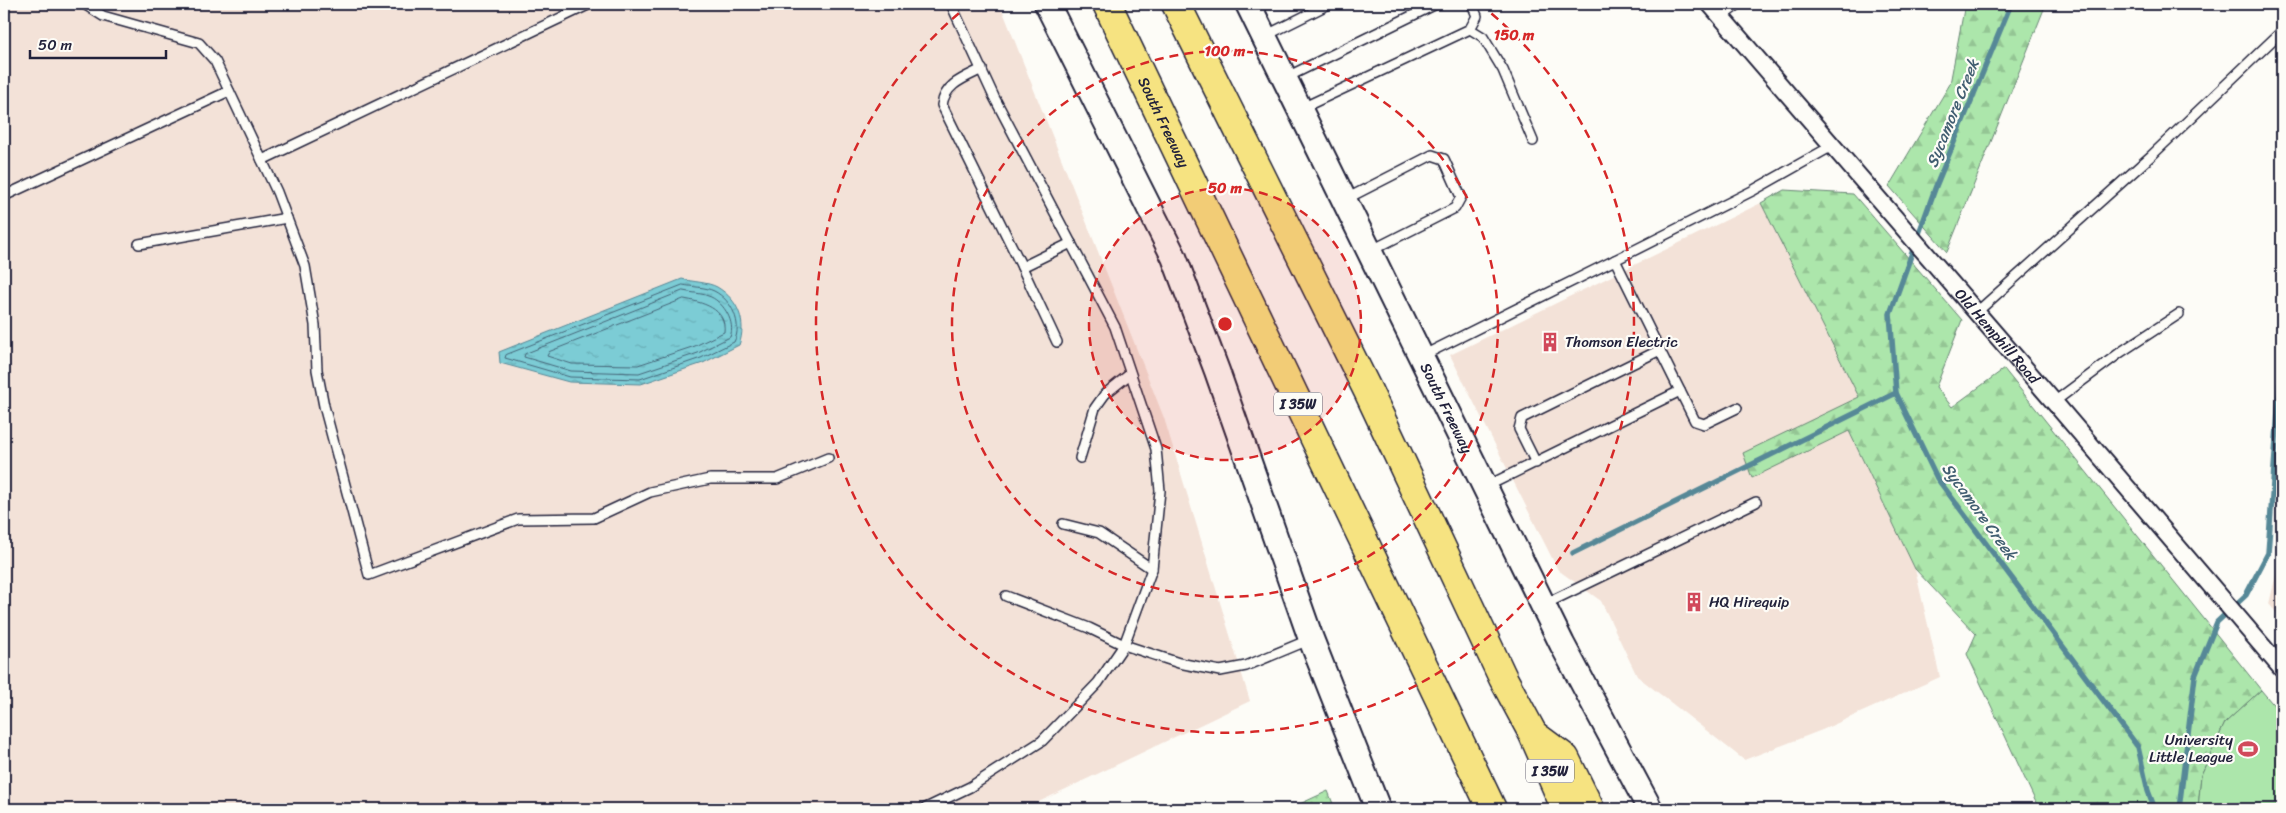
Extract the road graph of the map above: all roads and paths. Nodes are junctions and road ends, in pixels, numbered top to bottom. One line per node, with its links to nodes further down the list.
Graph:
1 (84, 4): 19 (lane)
2 (590, 4): 23 (lane)
3 (951, 4): 17 (lane)
4 (1048, 4): 50 (main road)
5 (1107, 4): 54 (highway, South Freeway / I 35W)
6 (1176, 4): 53 (highway, I 35W)
7 (1248, 4): 16 (main road, South Freeway)
8 (1436, 4): 18 (lane)
9 (1472, 4): 14 (lane)
10 (1710, 4): 13 (street, Old Hemphill Road)
11 (1739, 4): 13 (lane)
12 (1327, 5): 16 (lane)
13 (1721, 17): 22 (street, Old Hemphill Road)
14 (1470, 29): 20 (lane); 21 (lane)
15 (2282, 31): 32 (lane)
16 (1264, 37): 18 (main road, South Freeway)
17 (982, 69): 27 (lane); 31 (lane)
18 (1284, 78): 20 (main road, South Freeway)
19 (230, 90): 23 (lane); 24 (lane)
20 (1300, 109): 25 (main road, South Freeway)
21 (1533, 141)
22 (1832, 146): 30 (lane); 32 (street, Old Hemphill Road)
23 (262, 160): 26 (lane)
24 (4, 196)
25 (1344, 200): 29 (main road, South Freeway); 29 (lane)
26 (287, 218): 28 (lane); 41 (lane)
27 (1071, 243): 31 (lane); 37 (lane)
28 (139, 244)
29 (1369, 251): 36 (main road, South Freeway)
30 (1614, 260): 35 (lane); 36 (lane)
31 (1022, 267): 34 (lane)
32 (1977, 312): 39 (street, Old Hemphill Road)
33 (2179, 314): 39 (lane)
34 (1057, 342)
35 (1660, 350): 38 (lane); 43 (lane)
36 (1421, 357): 44 (main road, South Freeway)
37 (1130, 374): 42 (lane); 47 (lane)
38 (1680, 392): 40 (lane); 43 (lane)
39 (2054, 402): 52 (street, Old Hemphill Road)
40 (1737, 408)
41 (828, 458)
42 (1080, 458)
43 (1536, 463): 44 (lane)
44 (1485, 487): 49 (main road, South Freeway)
45 (1756, 502): 49 (lane)
46 (1063, 524): 47 (lane)
47 (1152, 569): 51 (lane)
48 (1006, 596): 51 (lane)
49 (1543, 605): 59 (main road, South Freeway)
50 (1311, 639): 51 (lane); 56 (main road)
51 (1124, 645): 55 (lane)
52 (2282, 669)
53 (1533, 734): 57 (highway, I 35W); 58 (highway)
54 (1490, 808)
55 (924, 809)
56 (1378, 809)
57 (1566, 809)
58 (1590, 809)
59 (1650, 809)

